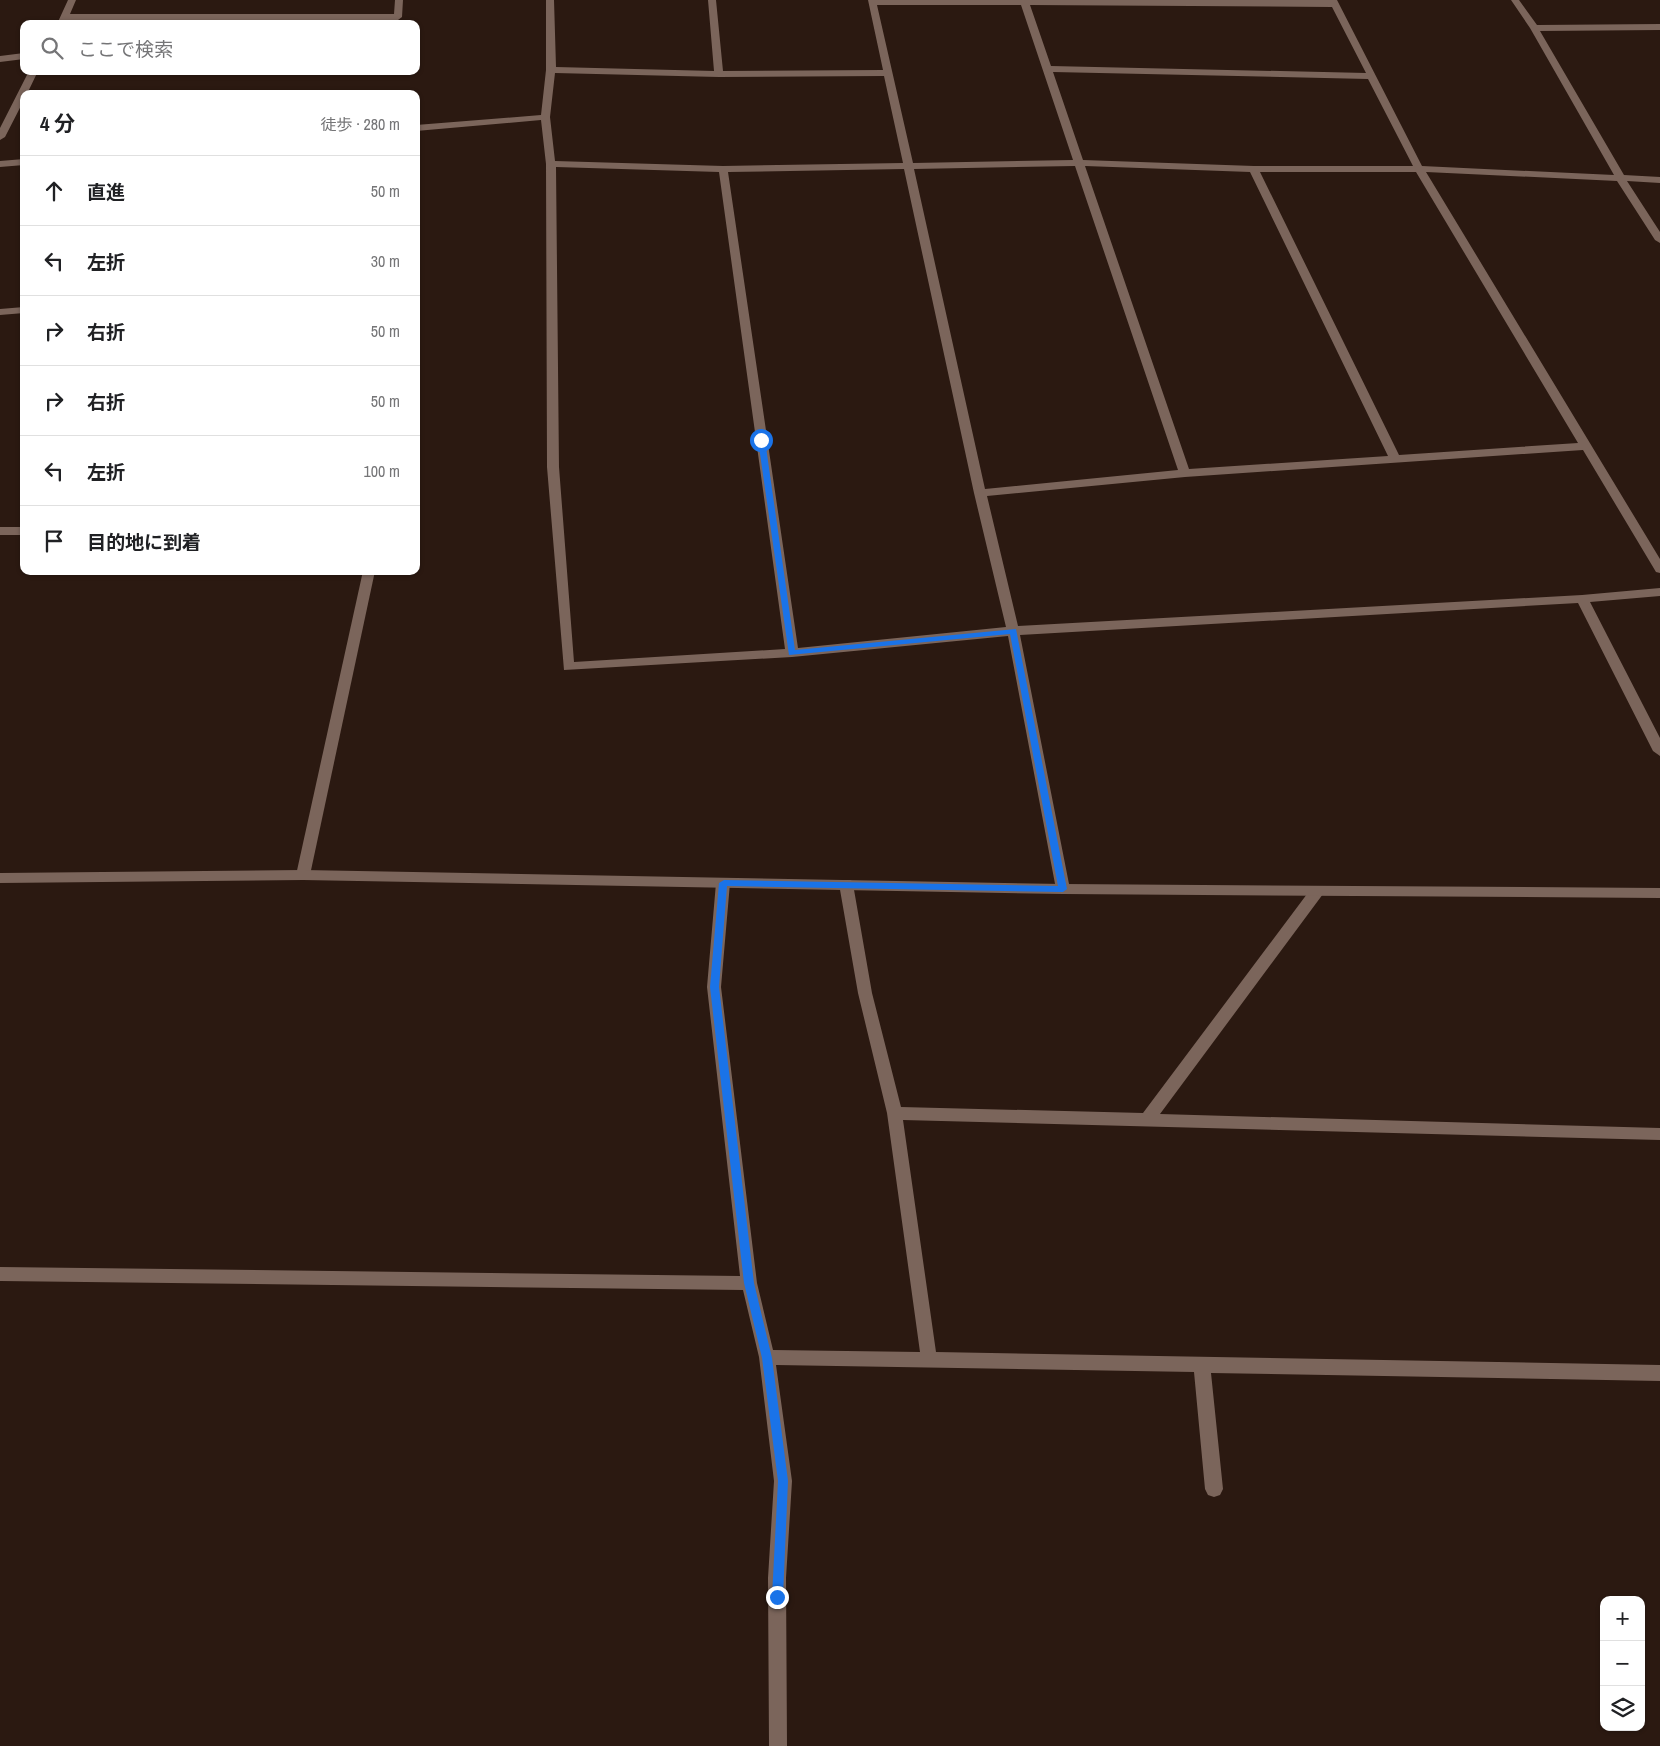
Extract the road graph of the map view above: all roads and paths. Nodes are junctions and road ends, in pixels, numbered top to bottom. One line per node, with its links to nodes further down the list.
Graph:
1 (72, 0): 9 (street)
2 (399, 0): 9 (street)
3 (550, 0): 15 (street)
4 (712, 0): 17 (street)
5 (1515, 0): 11 (street)
6 (873, 1): 7 (street); 16 (street)
7 (1024, 1): 8 (street); 14 (street)
8 (1334, 2): 19 (street)
9 (63, 20)
10 (1660, 27): 11 (street)
11 (1534, 28): 33 (street)
12 (20, 56): 13 (street)
13 (0, 59)
14 (1047, 69): 19 (street); 26 (street)
15 (551, 70): 17 (street); 22 (street)
16 (887, 73): 17 (street); 29 (street)
17 (719, 74)
18 (32, 75): 20 (street)
19 (1371, 76): 32 (street)
20 (24, 90)
21 (20, 98): 24 (street)
22 (545, 117): 23 (street); 28 (street)
23 (420, 128)
24 (0, 137)
25 (20, 162): 27 (street)
26 (1079, 163): 29 (street); 31 (street); 40 (street)
27 (0, 164)
28 (551, 164): 30 (street); 49 (street)
29 (910, 165): 30 (street); 41 (street)
30 (722, 168): 49 (street)
31 (1254, 169): 32 (street); 39 (street)
32 (1419, 169): 33 (street); 38 (street)
33 (1621, 180): 34 (street); 35 (street)
34 (1660, 180)
35 (1660, 240)
36 (20, 310): 37 (street)
37 (0, 312)
38 (1586, 446): 39 (street); 44 (street)
39 (1396, 460): 40 (street)
40 (1185, 473): 41 (street)
41 (980, 493): 48 (street)
42 (0, 531): 43 (street)
43 (20, 531)
44 (1660, 569)
45 (368, 575): 51 (street)
46 (1660, 592): 47 (street)
47 (1582, 599): 48 (street); 50 (street)
48 (1013, 631): 49 (street); 55 (street)
49 (792, 653)
50 (1660, 751)
51 (303, 875): 52 (street); 53 (street)
52 (0, 878)
53 (724, 883): 54 (street); 62 (street)
54 (846, 884): 55 (street); 58 (street)
55 (1063, 889): 56 (street)
56 (1318, 890): 57 (street); 59 (street)
57 (1660, 892)
58 (896, 1113): 59 (street); 64 (street)
59 (1147, 1120): 60 (street)
60 (1660, 1134)
61 (0, 1274): 62 (street)
62 (749, 1283): 63 (street)
63 (767, 1358): 64 (street); 68 (street)
64 (929, 1360): 65 (street)
65 (1202, 1365): 66 (street); 67 (street)
66 (1660, 1373)
67 (1214, 1489)
68 (778, 1746)

